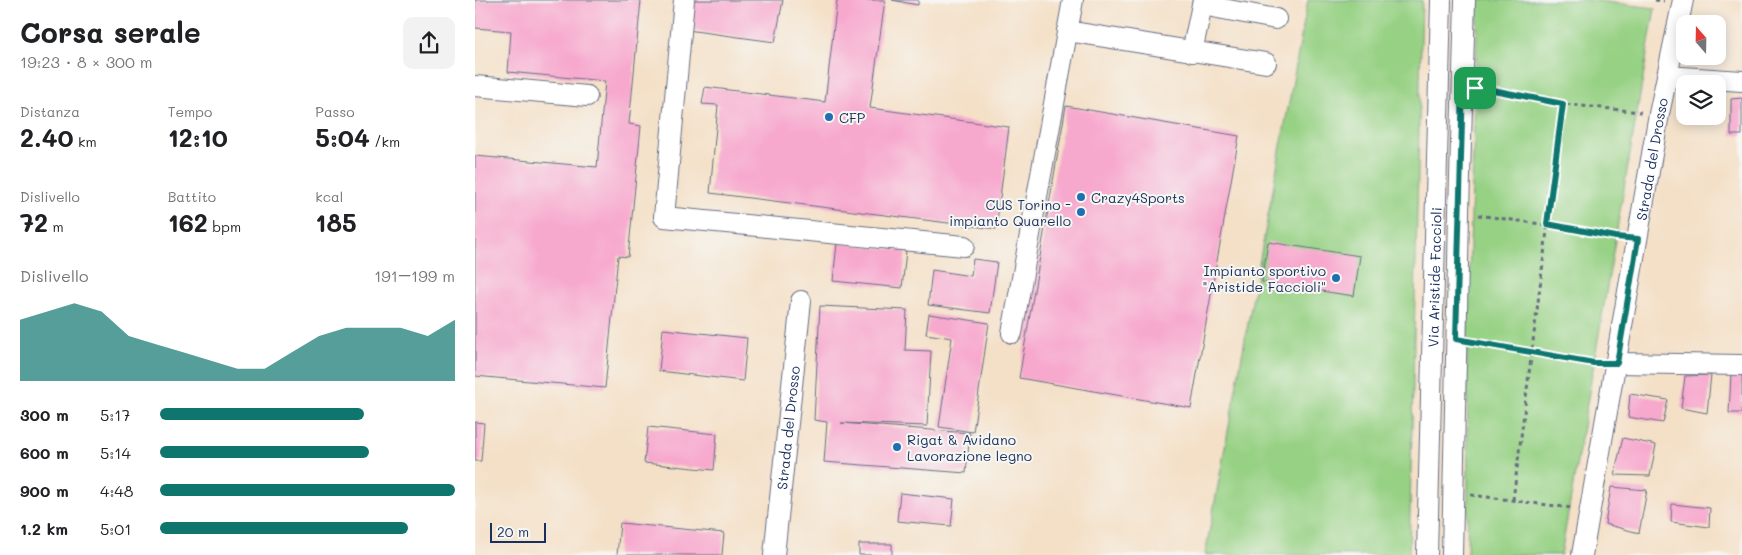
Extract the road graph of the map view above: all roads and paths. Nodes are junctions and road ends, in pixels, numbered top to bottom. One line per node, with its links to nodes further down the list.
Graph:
1 (684, 0): 21 (street)
2 (1073, 0): 8 (street)
3 (1441, 0): 32 (street, Via Aristide Faccioli)
4 (1465, 0): 13 (street, Via Aristide Faccioli)
5 (1683, 0): 11 (street, Strada del Drosso)
6 (1203, 2): 7 (street); 9 (street)
7 (1276, 19)
8 (1067, 32): 9 (street); 23 (street)
9 (1192, 52): 10 (street)
10 (1266, 63)
11 (1667, 76): 12 (street); 17 (street, Strada del Drosso)
12 (1742, 81)
13 (1463, 84): 16 (path); 18 (street, Via Aristide Faccioli)
14 (475, 86): 15 (street)
15 (587, 96)
16 (1563, 104): 17 (path); 19 (path)
17 (1659, 114): 20 (street, Strada del Drosso)
18 (1459, 212): 19 (path); 24 (street, Via Aristide Faccioli)
19 (1547, 224): 20 (path); 25 (path)
20 (1638, 239): 26 (street, Strada del Drosso)
21 (964, 246)
22 (801, 300): 31 (street, Strada del Drosso)
23 (1012, 333)
24 (1456, 339): 25 (path); 28 (street, Via Aristide Faccioli)
25 (1531, 351): 26 (path); 29 (path)
26 (1617, 363): 27 (street); 30 (street, Strada del Drosso)
27 (1742, 365)
28 (1453, 493): 29 (path); 33 (street, Via Aristide Faccioli)
29 (1513, 500): 30 (path)
30 (1590, 511): 34 (street, Strada del Drosso)
31 (774, 555)
32 (1427, 555)
33 (1452, 555)
34 (1582, 555)

